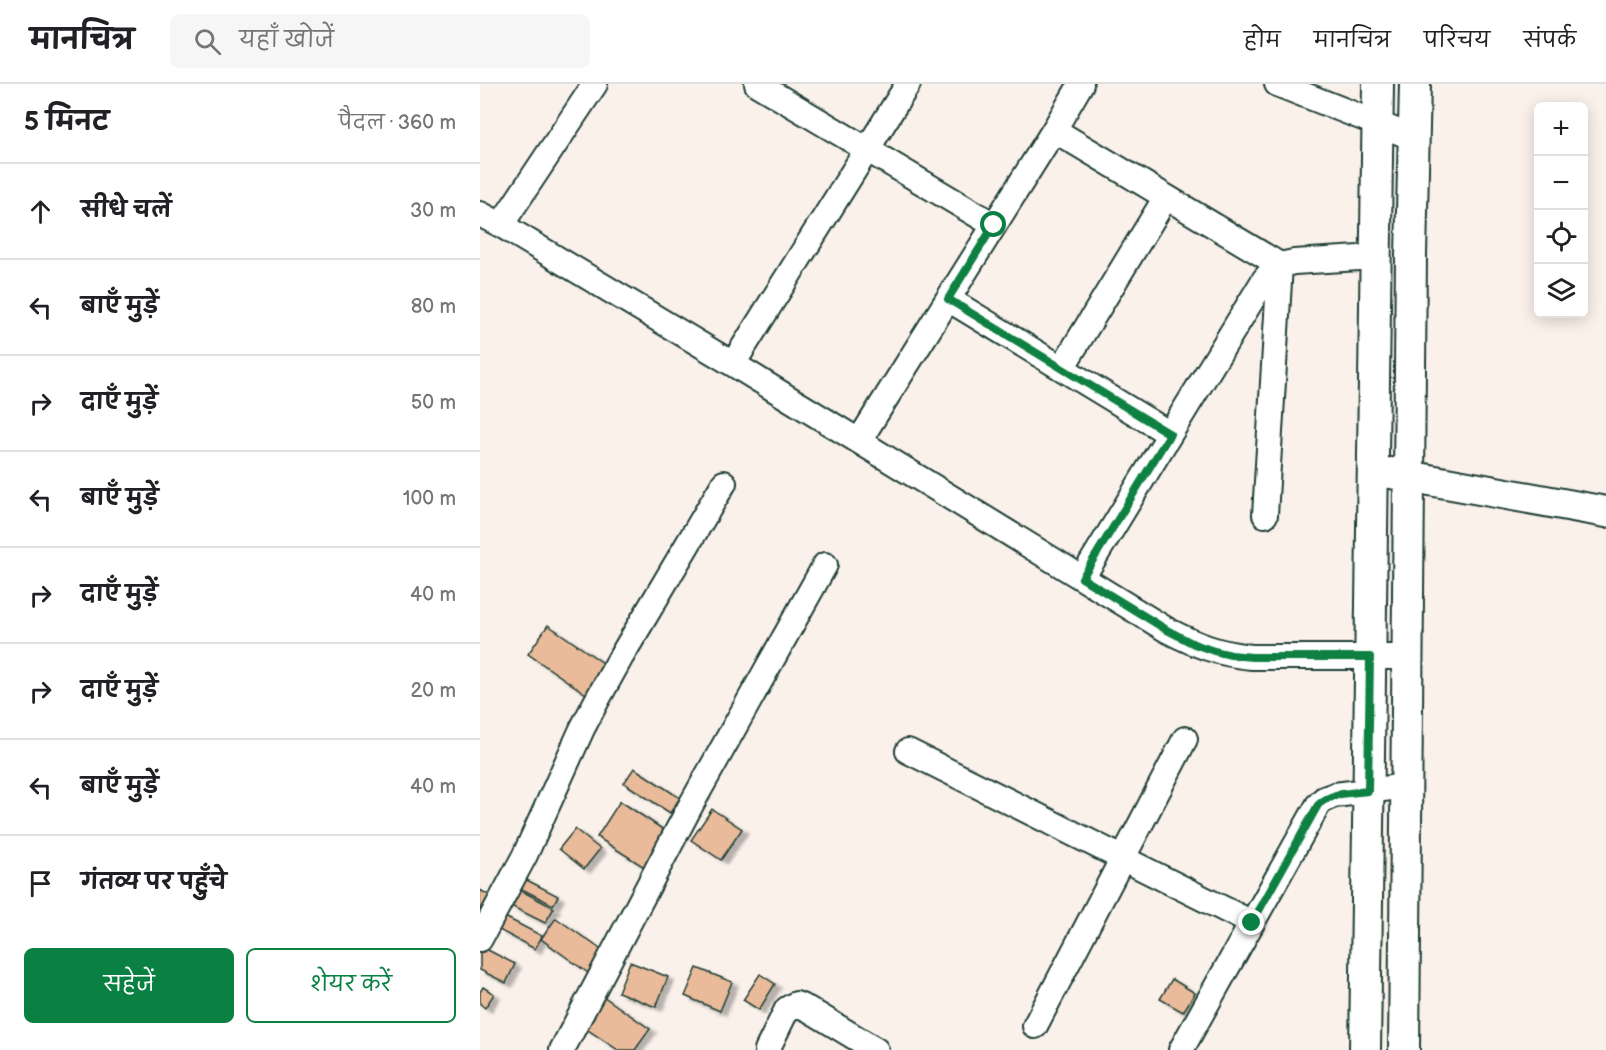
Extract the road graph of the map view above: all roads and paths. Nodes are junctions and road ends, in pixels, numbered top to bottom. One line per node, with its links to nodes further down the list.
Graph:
1 (595, 84): 13 (street)
2 (757, 84): 11 (street)
3 (908, 84): 11 (street)
4 (1081, 84): 9 (street)
5 (1278, 84): 8 (street)
6 (1378, 84): 8 (street)
7 (1415, 84): 10 (street)
8 (1378, 124): 10 (street); 15 (street)
9 (1054, 130): 12 (street); 14 (street)
10 (1414, 138): 23 (street)
11 (867, 150): 14 (street); 18 (street)
12 (1166, 197): 16 (street); 19 (street)
13 (490, 219): 18 (street)
14 (994, 225): 17 (street)
15 (1376, 257): 16 (street); 22 (street)
16 (1280, 265): 20 (street); 26 (street)
17 (948, 299): 19 (street); 21 (street)
18 (733, 364): 21 (street)
19 (1062, 368): 20 (street)
20 (1170, 434): 28 (street)
21 (859, 441): 28 (street)
22 (1373, 470): 23 (street); 29 (street)
23 (1410, 475): 25 (street); 30 (street)
24 (724, 483): 37 (street)
25 (1606, 512)
26 (1265, 515)
27 (825, 565): 39 (street)
28 (1082, 578): 29 (street)
29 (1370, 657): 30 (street); 34 (street)
30 (1407, 657): 33 (street)
31 (1185, 739): 35 (street)
32 (908, 751): 35 (street)
33 (1407, 786): 34 (street); 44 (street)
34 (1368, 791): 36 (street); 43 (street)
35 (1123, 859): 36 (street); 38 (street)
36 (1252, 923): 42 (street)
37 (480, 939)
38 (1035, 1026)
39 (562, 1050)
40 (767, 1050): 41 (street)
41 (876, 1050)
42 (1181, 1050)
43 (1365, 1050)
44 (1404, 1050)

